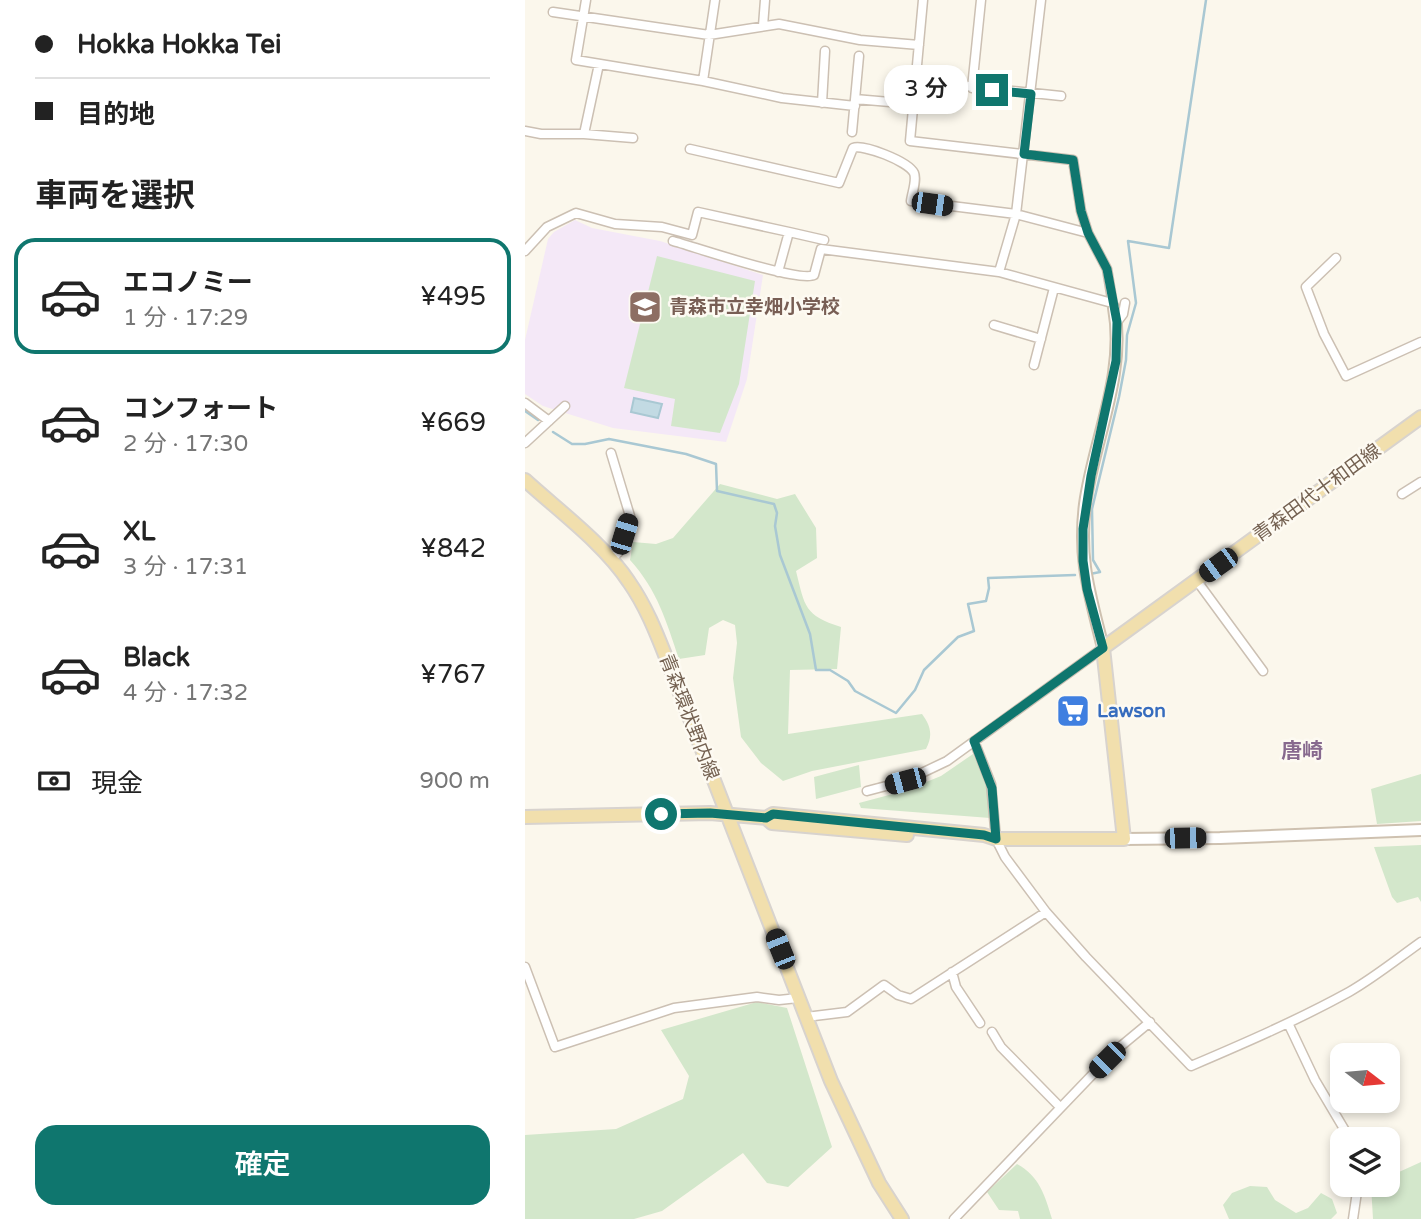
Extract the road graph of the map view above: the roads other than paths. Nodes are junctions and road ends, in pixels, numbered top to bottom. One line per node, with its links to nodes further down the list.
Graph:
1 (586, 0): 8 (street)
2 (715, 0): 10 (street)
3 (765, 0): 9 (street)
4 (923, 0): 11 (street)
5 (981, 0): 17 (street)
6 (1041, 0): 18 (street)
7 (554, 12): 8 (street)
8 (583, 17): 10 (street); 14 (street)
9 (763, 26): 10 (street); 11 (street)
10 (709, 35): 15 (street)
11 (919, 45): 16 (street)
12 (825, 51): 21 (street)
13 (859, 56): 20 (street)
14 (599, 64): 15 (street); 25 (street)
15 (703, 81): 21 (street)
16 (916, 81): 17 (street); 22 (street)
17 (972, 88): 18 (street)
18 (1031, 94): 19 (street); 28 (street)
19 (1061, 96)
20 (855, 102): 21 (street); 22 (street); 24 (street)
21 (822, 103)
22 (913, 104): 28 (street)
23 (525, 131): 25 (street)
24 (852, 132)
25 (584, 134): 26 (street)
26 (633, 138)
27 (690, 149): 29 (street)
28 (1024, 154): 29 (street); 31 (street)
29 (1016, 214): 31 (street); 37 (street)
30 (789, 232): 32 (street); 34 (street); 36 (street)
31 (1088, 233): 39 (street)
32 (824, 240)
33 (673, 241): 36 (street)
34 (525, 251)
35 (1336, 258): 42 (street)
36 (778, 272): 37 (street)
37 (999, 272): 38 (street)
38 (1054, 288): 39 (street); 41 (street)
39 (1117, 305): 55 (street)
40 (994, 325): 41 (street)
41 (1041, 339): 43 (street)
42 (1421, 342)
43 (1034, 365)
44 (525, 402): 47 (street)
45 (565, 406): 47 (street)
46 (1421, 417): 54 (main road, 青森田代十和田線)
47 (549, 421): 48 (street)
48 (525, 443)
49 (611, 453): 53 (street)
50 (525, 480): 53 (main road, 青森環状野内線)
51 (1421, 482): 52 (street)
52 (1402, 494)
53 (610, 560): 59 (main road, 青森環状野内線)
54 (1196, 581): 55 (main road, 青森田代十和田線); 56 (street)
55 (1103, 648): 57 (street); 63 (main road)
56 (1263, 671)
57 (974, 741): 58 (street); 62 (street)
58 (867, 791)
59 (727, 814): 60 (main road); 62 (main road); 68 (main road, 青森環状野内線)
60 (525, 817)
61 (1421, 830): 63 (street)
62 (993, 839): 63 (main road); 64 (street)
63 (1124, 839)
64 (1046, 912): 67 (street); 70 (street)
65 (1421, 942): 72 (street)
66 (525, 967): 68 (street)
67 (952, 972): 69 (street); 71 (street)
68 (798, 998): 69 (main road, 青森環状野内線)
69 (806, 1017): 77 (main road, 青森環状野内線)
70 (1150, 1022): 72 (street); 74 (street)
71 (980, 1023)
72 (1289, 1023): 75 (street)
73 (992, 1032): 74 (street)
74 (1060, 1107): 78 (street)
75 (1343, 1127)
76 (1356, 1197): 79 (street)
77 (902, 1219)
78 (954, 1219)
79 (1353, 1219)

